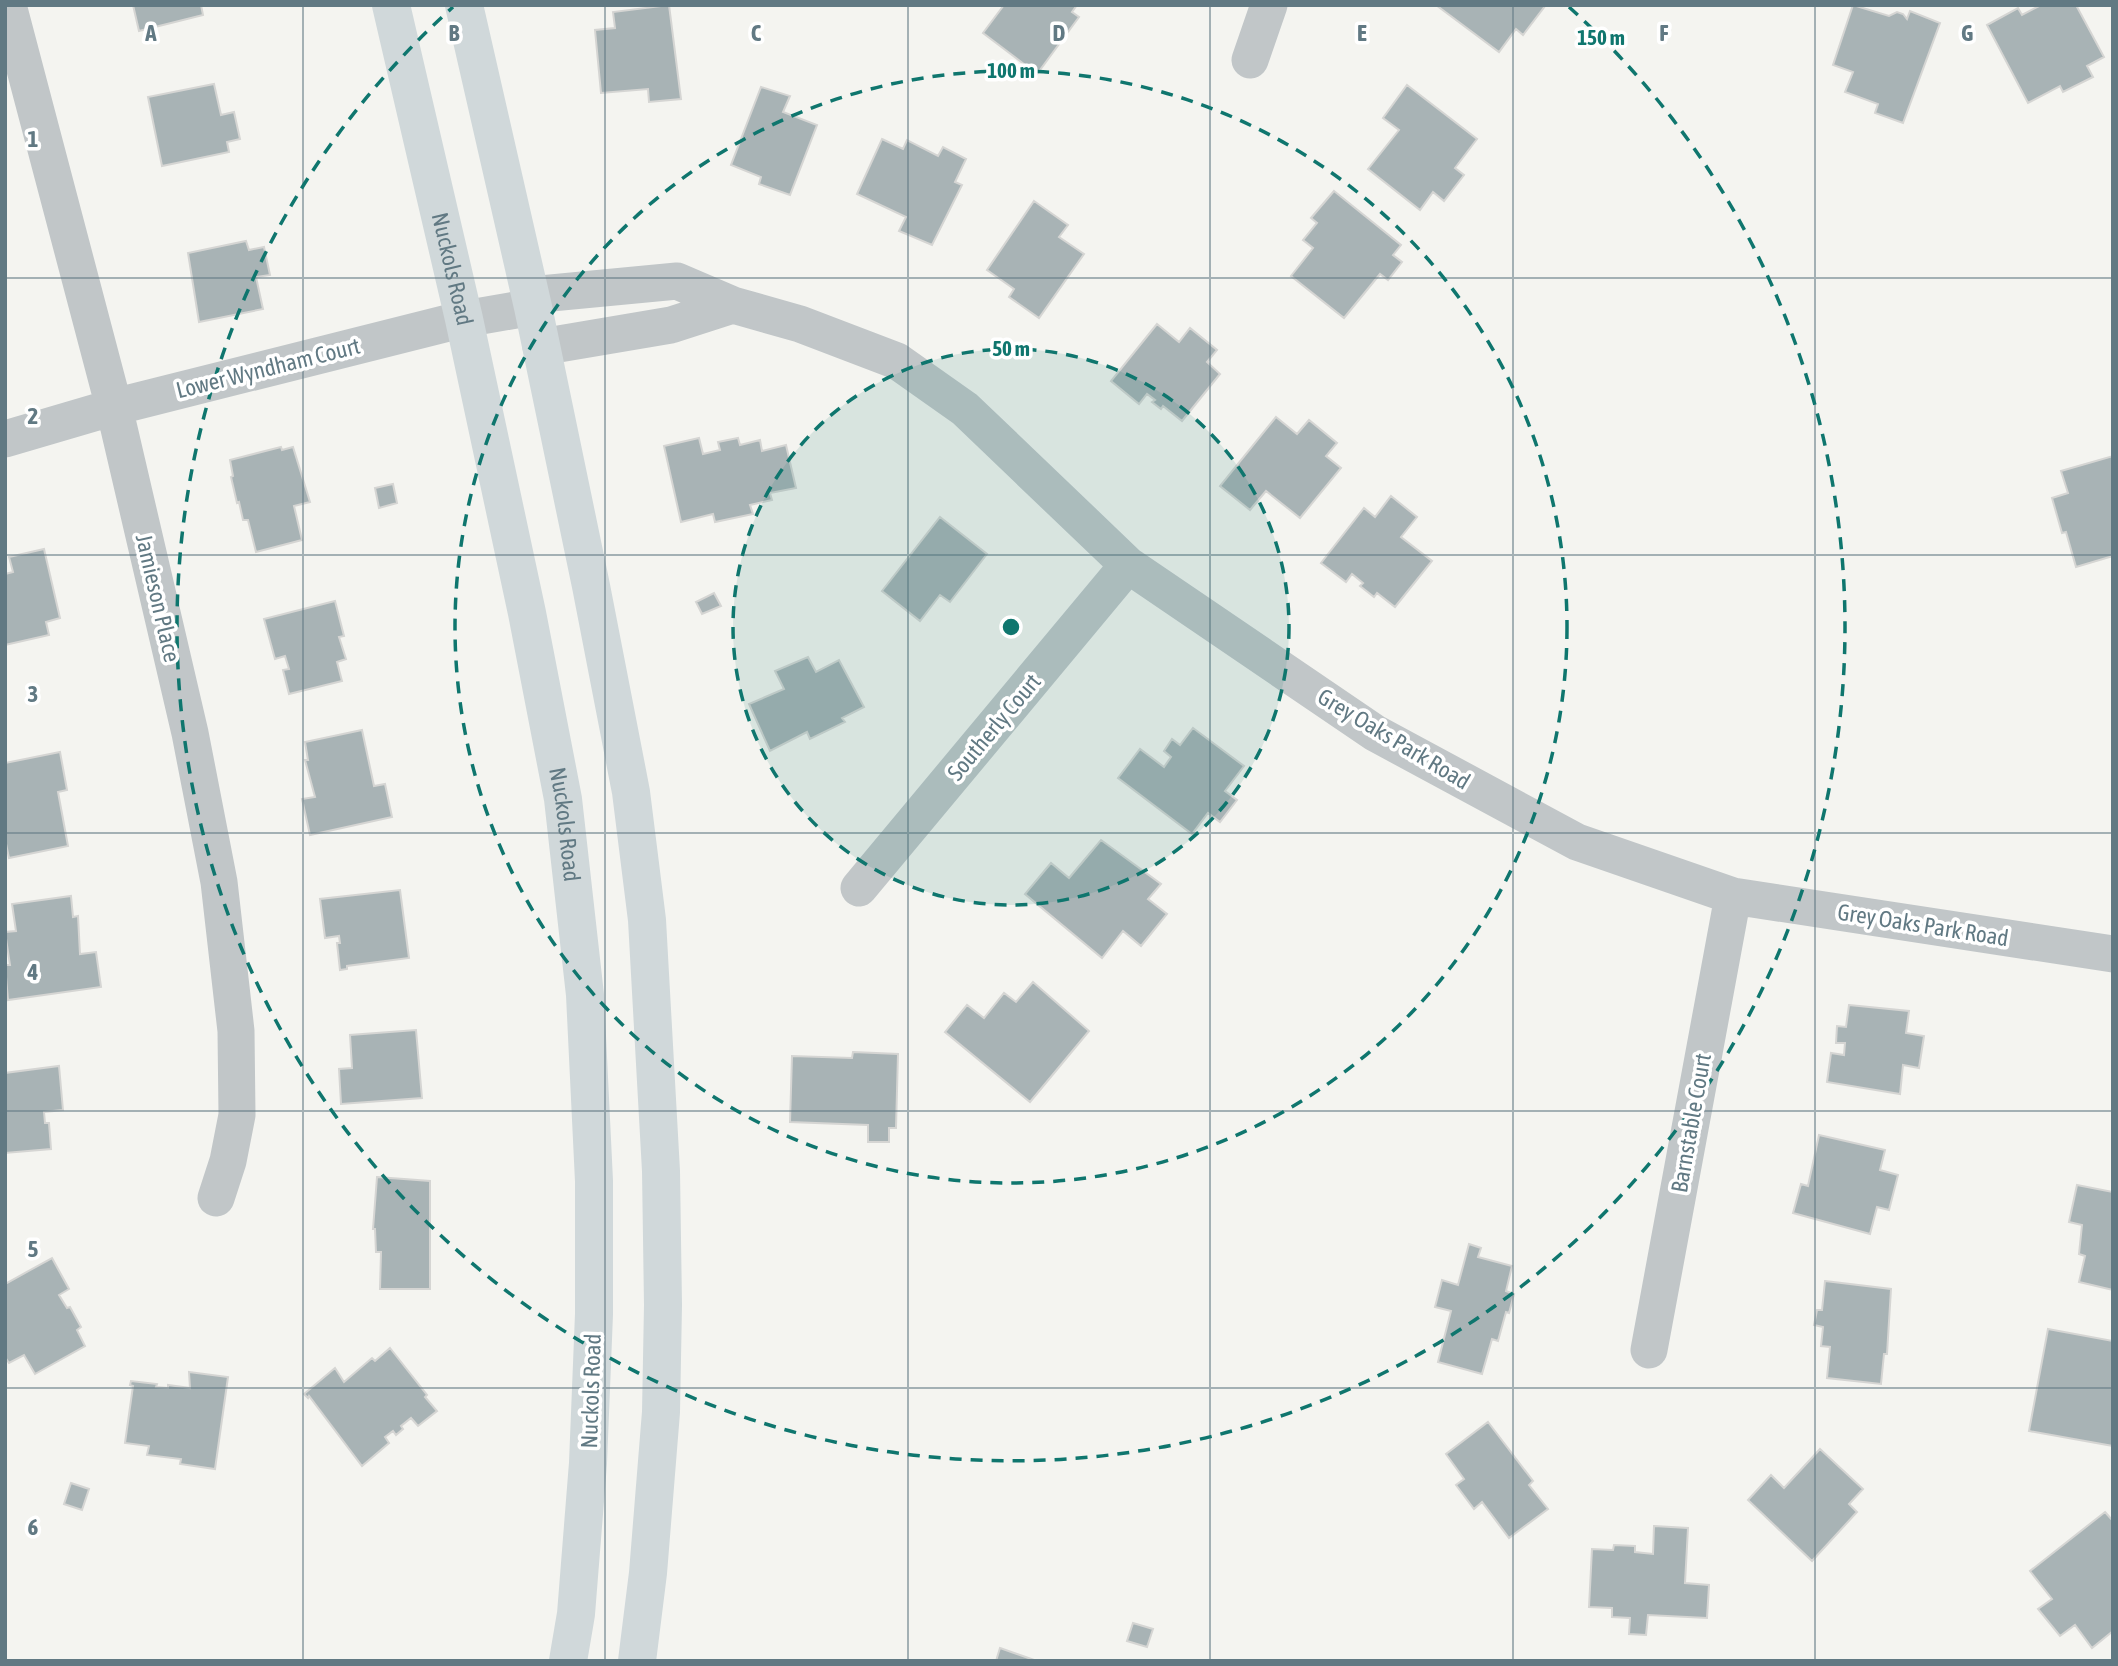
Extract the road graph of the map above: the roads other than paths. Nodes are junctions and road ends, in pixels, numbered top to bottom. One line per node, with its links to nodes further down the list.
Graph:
1 (8, 5): 10 (street, Jamieson Place)
2 (391, 5): 8 (main road, Nuckols Road)
3 (464, 5): 6 (main road)
4 (1269, 5): 5 (street)
5 (1250, 60)
6 (532, 301): 7 (street, Grey Oaks Park Road); 8 (street, Lower Wyndham Court); 9 (main road)
7 (733, 305): 9 (street); 12 (street, Grey Oaks Park Road)
8 (464, 319): 10 (street, Lower Wyndham Court); 18 (main road, Nuckols Road)
9 (541, 347): 19 (main road)
10 (114, 407): 11 (street, Lower Wyndham Court); 16 (street, Jamieson Place)
11 (5, 439)
12 (1128, 565): 13 (street, Southerly Court); 14 (street, Grey Oaks Park Road)
13 (859, 888)
14 (1733, 896): 15 (street, Grey Oaks Park Road); 17 (street, Barnstable Court)
15 (2113, 954)
16 (216, 1198)
17 (1649, 1350)
18 (568, 1661)
19 (637, 1661)

